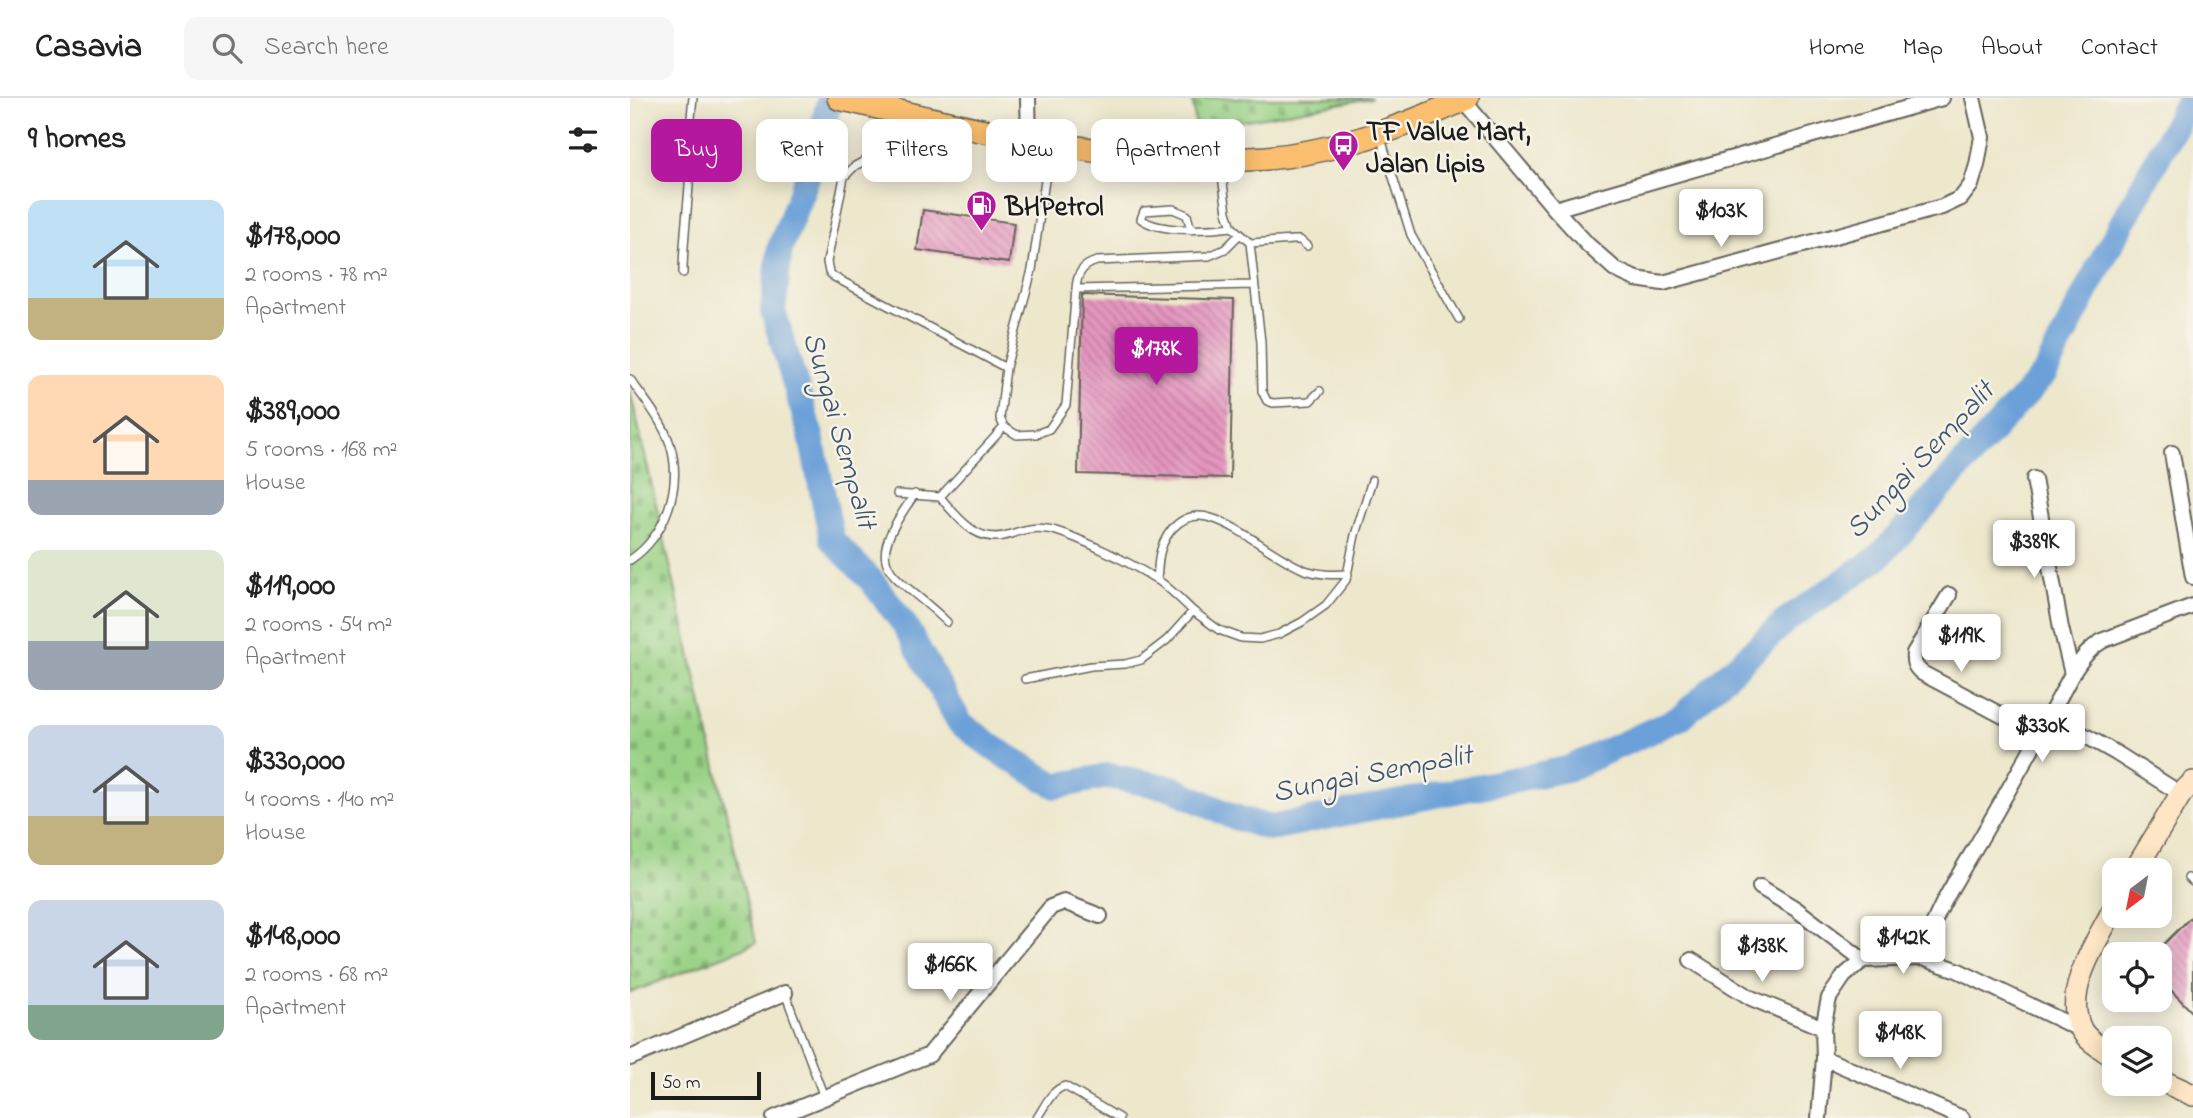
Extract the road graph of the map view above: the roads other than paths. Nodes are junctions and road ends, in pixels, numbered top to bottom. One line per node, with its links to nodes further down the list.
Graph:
1 (694, 98): 20 (lane)
2 (1028, 98): 8 (street)
3 (1942, 98): 14 (street)
4 (1973, 98): 14 (street)
5 (1465, 99): 10 (main road); 14 (street)
6 (847, 100): 7 (main road)
7 (920, 116): 9 (main road); 24 (lane)
8 (1033, 119)
9 (986, 130)
10 (1380, 134): 11 (main road); 23 (lane)
11 (1245, 159)
12 (1037, 182): 24 (lane)
13 (1223, 182): 15 (lane)
14 (1555, 209)
15 (1232, 228): 16 (lane); 17 (lane)
16 (1191, 230): 16 (lane)
17 (1239, 235): 18 (lane); 22 (lane)
18 (1250, 243): 19 (lane); 21 (lane)
19 (1307, 246)
20 (683, 273)
21 (1253, 285): 22 (lane); 26 (lane)
22 (1076, 289): 27 (lane)
23 (1459, 320)
24 (1006, 368): 27 (lane)
25 (630, 379): 34 (lane)
26 (1320, 391)
27 (1004, 427): 33 (lane)
28 (2172, 453): 36 (street)
29 (1372, 480): 35 (lane)
30 (2034, 480): 42 (street)
31 (897, 494): 32 (lane)
32 (915, 494): 33 (lane); 41 (lane)
33 (940, 497): 37 (lane)
34 (630, 560)
35 (1348, 574): 37 (lane); 40 (lane)
36 (2193, 577)
37 (1157, 580): 40 (lane)
38 (1949, 595): 45 (street)
39 (2193, 607): 42 (street)
40 (1193, 611): 43 (lane)
41 (947, 622)
42 (2072, 674): 44 (street)
43 (1026, 679)
44 (2050, 716): 45 (street); 46 (street)
45 (2039, 735): 51 (street)
46 (2187, 788): 47 (street)
47 (2143, 858)
48 (1760, 887): 53 (street)
49 (1100, 916): 62 (street)
50 (2104, 928): 56 (street)
51 (1922, 958): 53 (street); 56 (street)
52 (1691, 960): 55 (street)
53 (1863, 960): 55 (street)
54 (785, 993): 58 (street); 62 (lane)
55 (1823, 1028): 59 (street)
56 (2081, 1030): 57 (street)
57 (2102, 1047)
58 (630, 1058)
59 (1824, 1058): 66 (street); 67 (street)
60 (2172, 1085): 61 (street)
61 (2193, 1095)
62 (824, 1097): 63 (street)
63 (774, 1118)
64 (1037, 1118): 65 (lane)
65 (1119, 1118)
66 (1819, 1118)
67 (1962, 1118)

